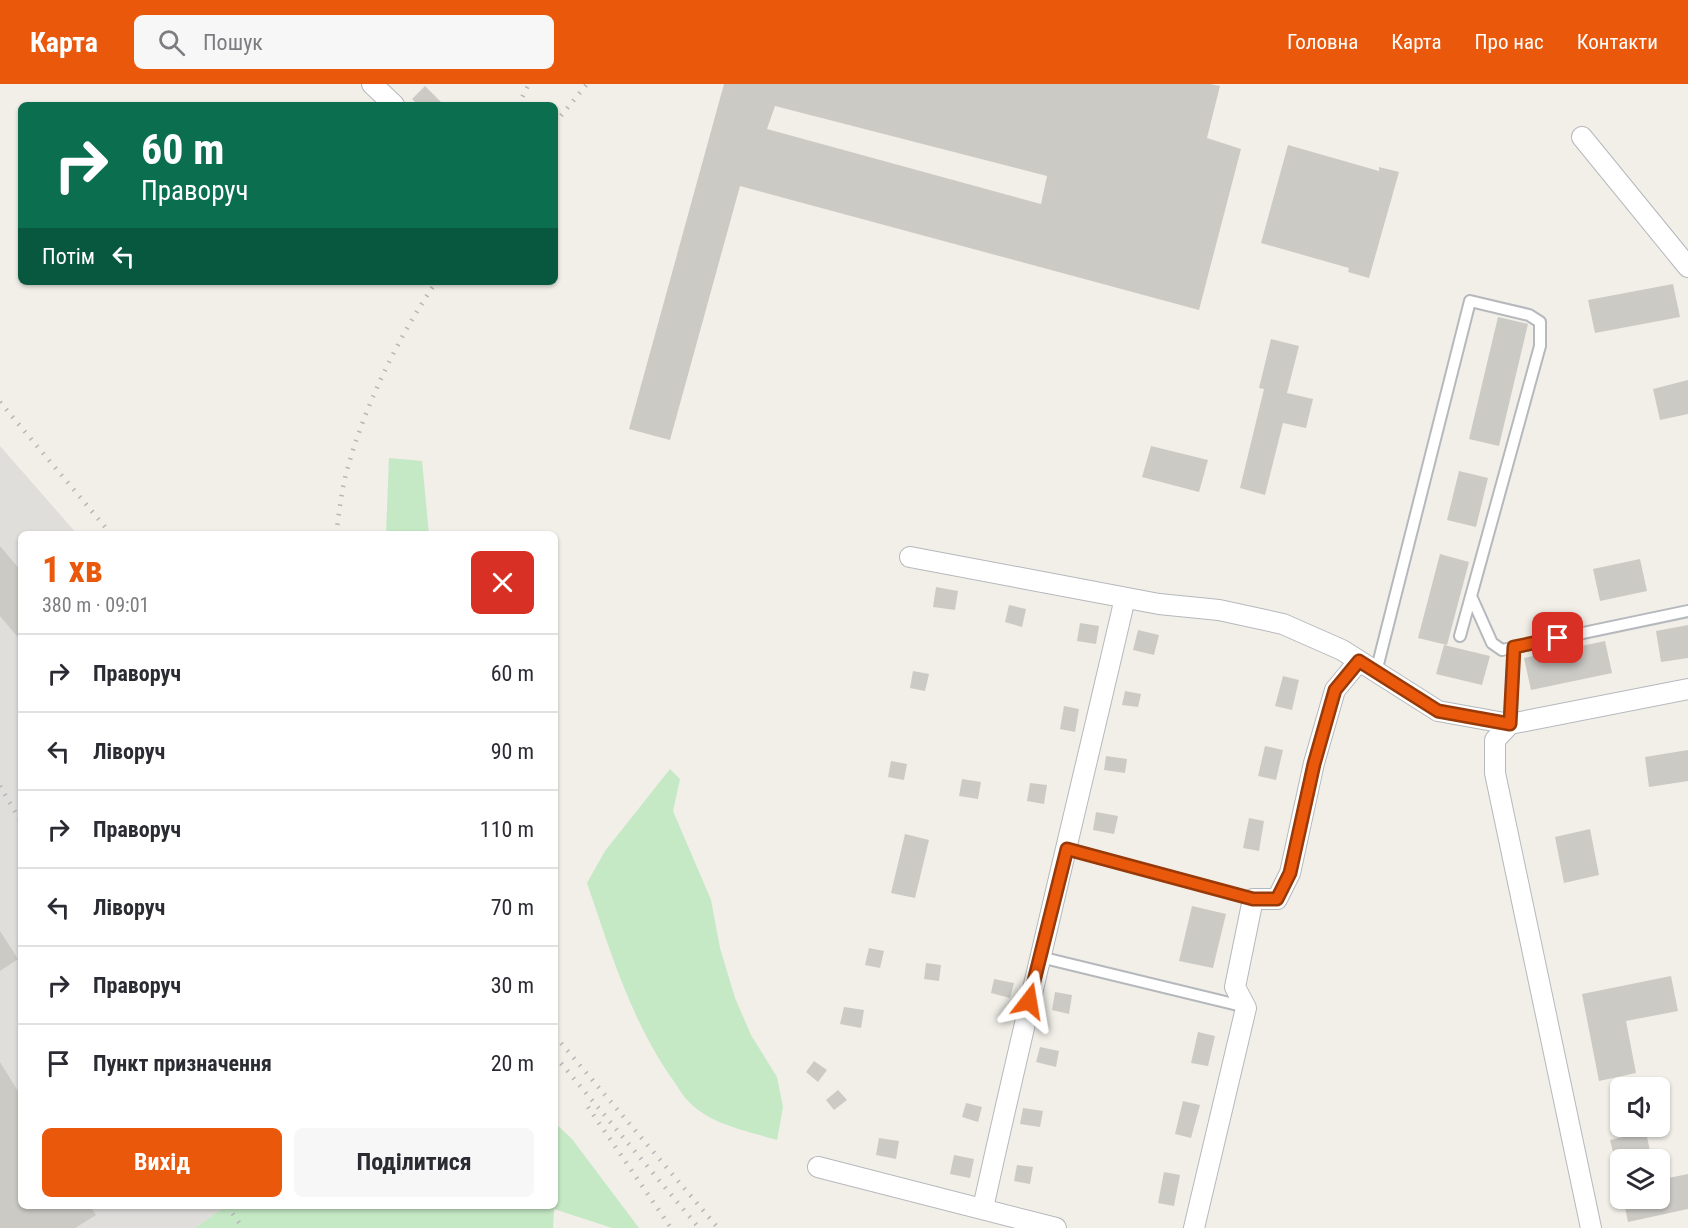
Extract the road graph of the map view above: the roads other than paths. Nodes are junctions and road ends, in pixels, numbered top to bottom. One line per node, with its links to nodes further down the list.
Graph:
1 (372, 84): 2 (street)
2 (391, 102)
3 (1582, 136): 4 (street)
4 (1688, 267)
5 (910, 557): 7 (street)
6 (1471, 596): 9 (lane); 10 (lane); 12 (lane)
7 (1125, 598): 11 (street); 15 (street)
8 (1688, 610): 10 (lane)
9 (1460, 636)
10 (1514, 647): 14 (lane)
11 (1359, 661): 12 (street); 16 (street)
12 (1376, 672): 14 (street)
13 (1688, 689): 14 (street)
14 (1510, 724): 23 (street)
15 (1067, 849): 16 (lane); 17 (street)
16 (1253, 899): 18 (street)
17 (1040, 957): 18 (lane); 20 (street)
18 (1246, 1008): 22 (street)
19 (818, 1167): 20 (street)
20 (983, 1208): 21 (street)
21 (1056, 1228)
22 (1194, 1228)
23 (1591, 1228)

